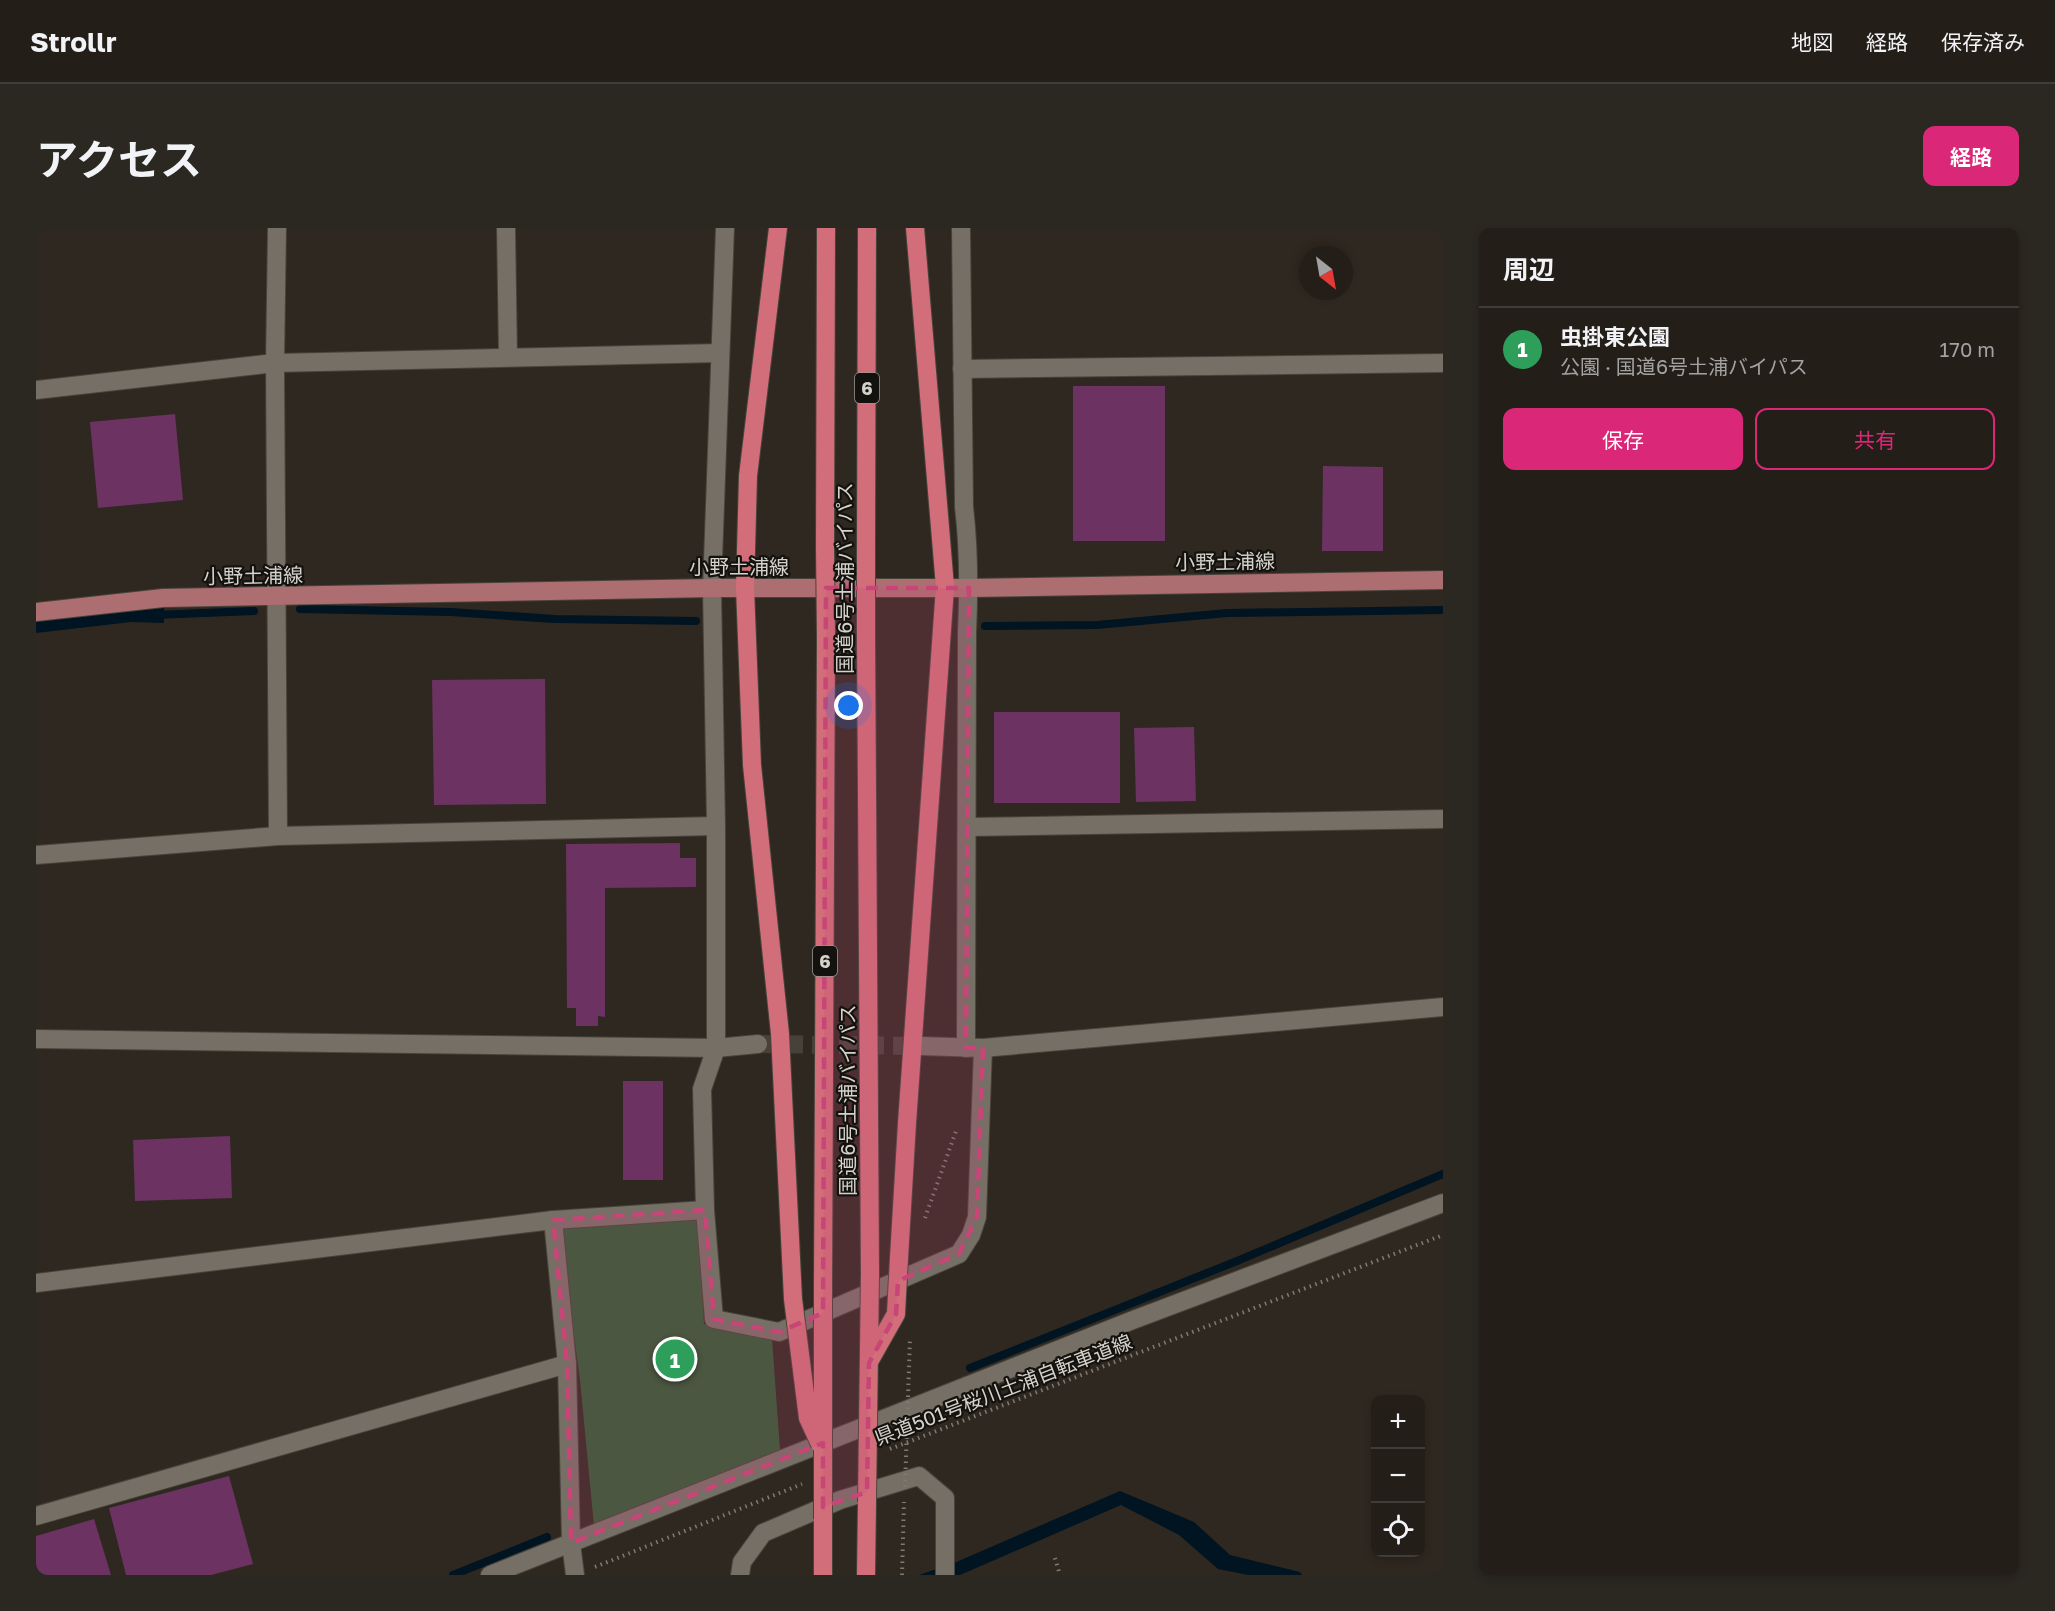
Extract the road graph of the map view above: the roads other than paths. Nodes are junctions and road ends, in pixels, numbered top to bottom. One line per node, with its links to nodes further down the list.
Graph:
1 (277, 228): 11 (street)
2 (506, 228): 10 (street)
3 (725, 228): 9 (street)
4 (778, 228): 18 (highway)
5 (826, 228): 39 (highway, 国道6号土浦バイパス / 6, bridge)
6 (867, 228): 38 (highway, 国道6号土浦バイパス / 6, bridge)
7 (915, 228): 16 (highway)
8 (961, 228): 13 (street)
9 (720, 353): 10 (street); 17 (street)
10 (508, 356): 11 (street)
11 (275, 363): 14 (street); 20 (street)
12 (1443, 363): 13 (street)
13 (962, 369): 19 (street)
14 (36, 390)
15 (1443, 580): 19 (main road, 小野土浦線)
16 (945, 587): 18 (main road, 小野土浦線); 19 (main road, 小野土浦線); 38 (highway, bridge)
17 (712, 588): 18 (main road, 小野土浦線); 20 (main road, 小野土浦線); 23 (street)
18 (744, 588): 39 (highway, bridge)
19 (969, 588): 24 (street)
20 (276, 597): 21 (main road, 小野土浦線); 25 (street)
21 (36, 612)
22 (1443, 819): 24 (street)
23 (716, 826): 25 (street); 31 (street)
24 (966, 827): 32 (street)
25 (278, 836): 26 (street)
26 (36, 855)
27 (1443, 1007): 32 (street)
28 (36, 1039): 31 (street)
29 (758, 1044): 31 (street)
30 (921, 1046): 32 (street)
31 (716, 1048): 34 (street)
32 (974, 1048): 34 (street)
33 (1443, 1203): 41 (street)
34 (705, 1210): 35 (street)
35 (553, 1220): 36 (street); 37 (street)
36 (36, 1283)
37 (567, 1364): 40 (street); 41 (street)
38 (869, 1364): 46 (highway, 国道6号土浦バイパス / 6, bridge)
39 (823, 1451): 45 (highway, 国道6号土浦バイパス / 6, bridge)
40 (36, 1516)
41 (571, 1543): 42 (street); 43 (street)
42 (581, 1573)
43 (490, 1575)
44 (740, 1575): 47 (street)
45 (823, 1575)
46 (866, 1575)
47 (945, 1575)

